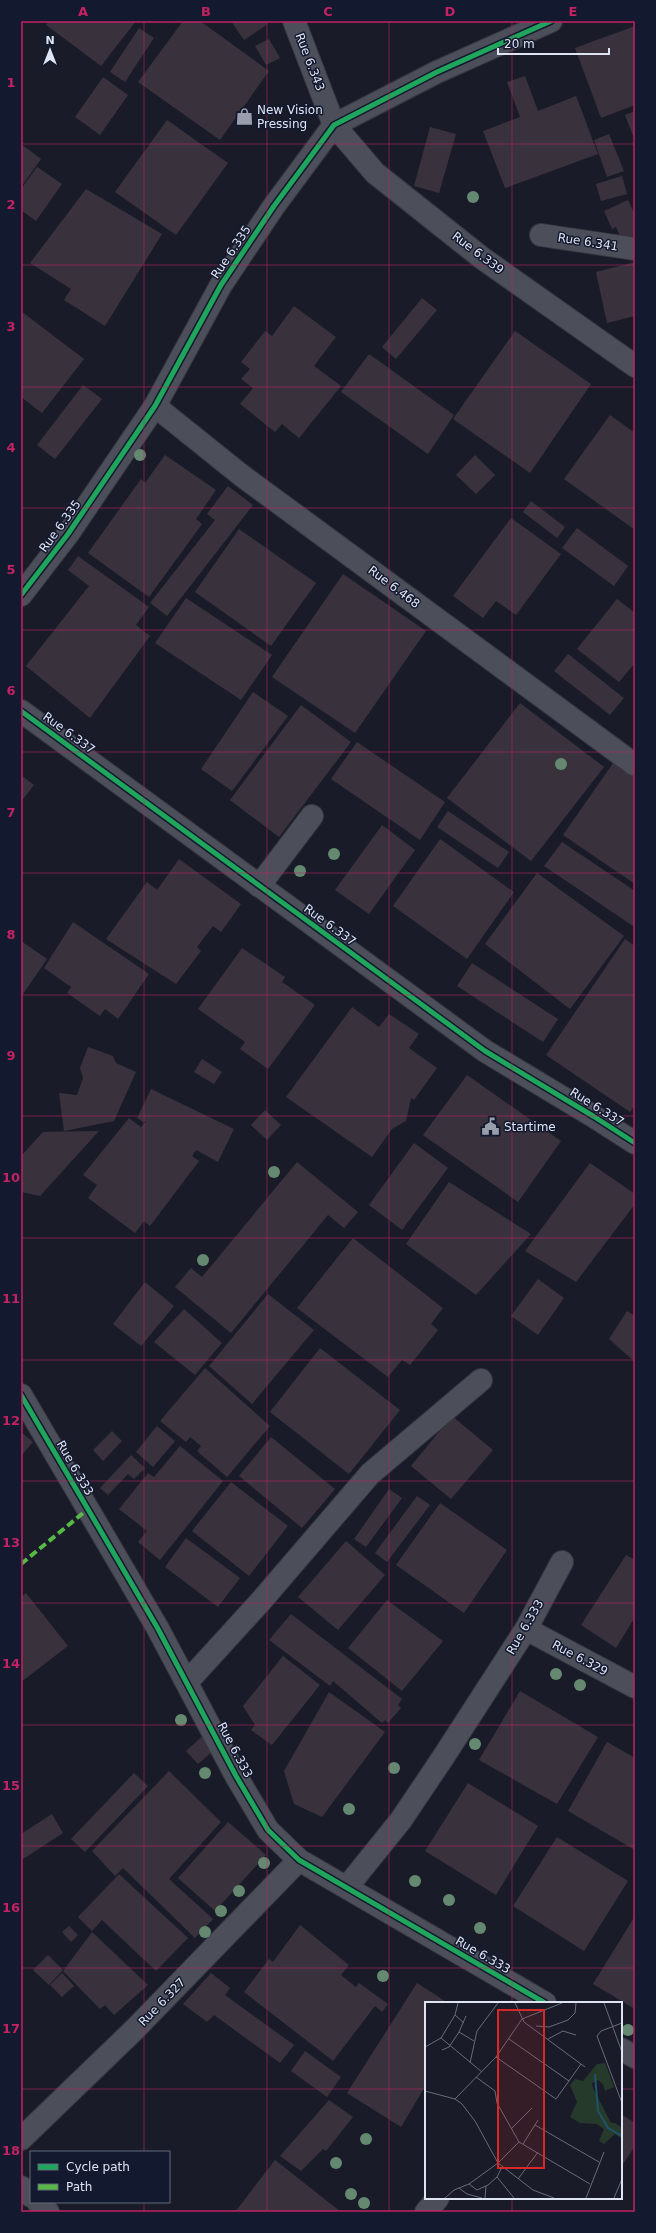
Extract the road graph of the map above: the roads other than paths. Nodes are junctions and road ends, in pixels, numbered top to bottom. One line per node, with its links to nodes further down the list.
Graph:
1 (294, 21): 3 (street, Rue 6.343)
2 (551, 21): 3 (street, Rue 6.335)
3 (334, 125): 6 (street, Rue 6.339); 7 (street, Rue 6.335)
4 (541, 235): 5 (street, Rue 6.341)
5 (635, 249)
6 (635, 366)
7 (155, 406): 8 (street, Rue 6.335); 10 (street, Rue 6.468)
8 (21, 595)
9 (21, 711): 12 (street, Rue 6.337)
10 (635, 765)
11 (312, 816): 12 (street)
12 (259, 886): 13 (street, Rue 6.337)
13 (635, 1143)
14 (482, 1380): 18 (street)
15 (21, 1395): 18 (street, Rue 6.333)
16 (562, 1562): 17 (street, Rue 6.333)
17 (526, 1629): 19 (street, Rue 6.329); 21 (street, Rue 6.333)
18 (188, 1681): 20 (street, Rue 6.333)
19 (635, 1687)
20 (299, 1860): 21 (street, Rue 6.333); 25 (street, Rue 6.327)
21 (348, 1887): 22 (street, Rue 6.333)
22 (543, 2002)
23 (622, 2050): 24 (street)
24 (635, 2057)
25 (21, 2139)
26 (21, 2187): 27 (street)
27 (30, 2195)
28 (437, 2199): 31 (street)
29 (39, 2203): 30 (street)
30 (48, 2212)
31 (426, 2212)

